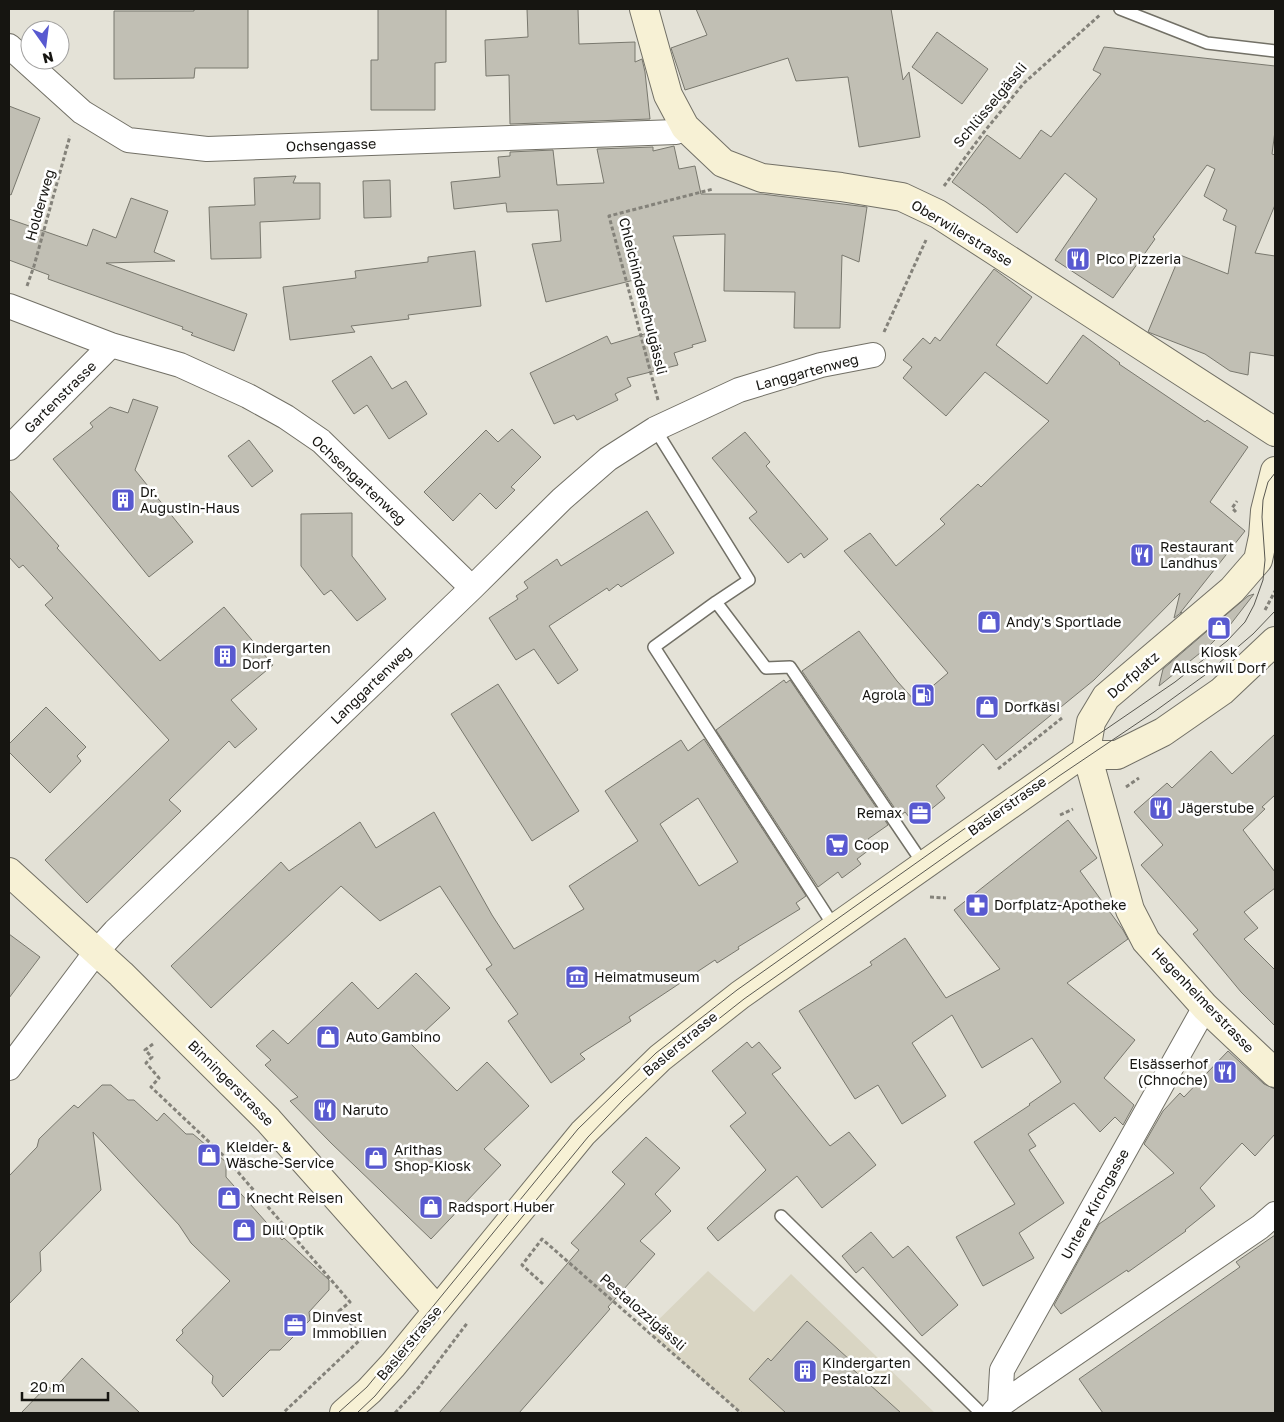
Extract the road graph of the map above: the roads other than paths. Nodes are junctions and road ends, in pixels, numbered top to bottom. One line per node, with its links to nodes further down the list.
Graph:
1 (644, 9): 5 (street, Oberwilerstrasse)
2 (1120, 9): 4 (lane)
3 (9, 46): 5 (street, Ochsengasse)
4 (1275, 51)
5 (685, 127): 10 (street, Oberwilerstrasse)
6 (9, 306): 7 (street, Ochsengartenweg)
7 (111, 345): 11 (street, Gartenstrasse); 14 (street, Ochsengartenweg)
8 (873, 355): 9 (street, Langgartenweg)
9 (660, 427): 14 (street, Langgartenweg); 15 (lane)
10 (1275, 432)
11 (9, 448)
12 (1275, 471): 13 (street, Dorfplatz)
13 (1270, 514): 17 (street, Dorfplatz)
14 (472, 588): 21 (street, Langgartenweg)
15 (716, 602): 18 (lane); 20 (lane)
16 (1275, 641): 17 (street)
17 (1086, 752): 18 (street, Baslerstrasse); 22 (street, Hegenheimerstrasse)
18 (924, 865): 20 (street, Baslerstrasse)
19 (9, 872): 21 (street, Binningerstrasse)
20 (836, 928): 27 (street, Baslerstrasse)
21 (96, 952): 23 (street, Langgartenweg); 27 (street, Binningerstrasse)
22 (1205, 1007): 24 (street, Hegenheimerstrasse); 28 (street, Untere Kirchgasse)
23 (9, 1068)
24 (1275, 1073)
25 (1275, 1214): 28 (street)
26 (781, 1216): 28 (lane)
27 (437, 1310): 29 (street, Baslerstrasse)
28 (991, 1411)
29 (344, 1413)

